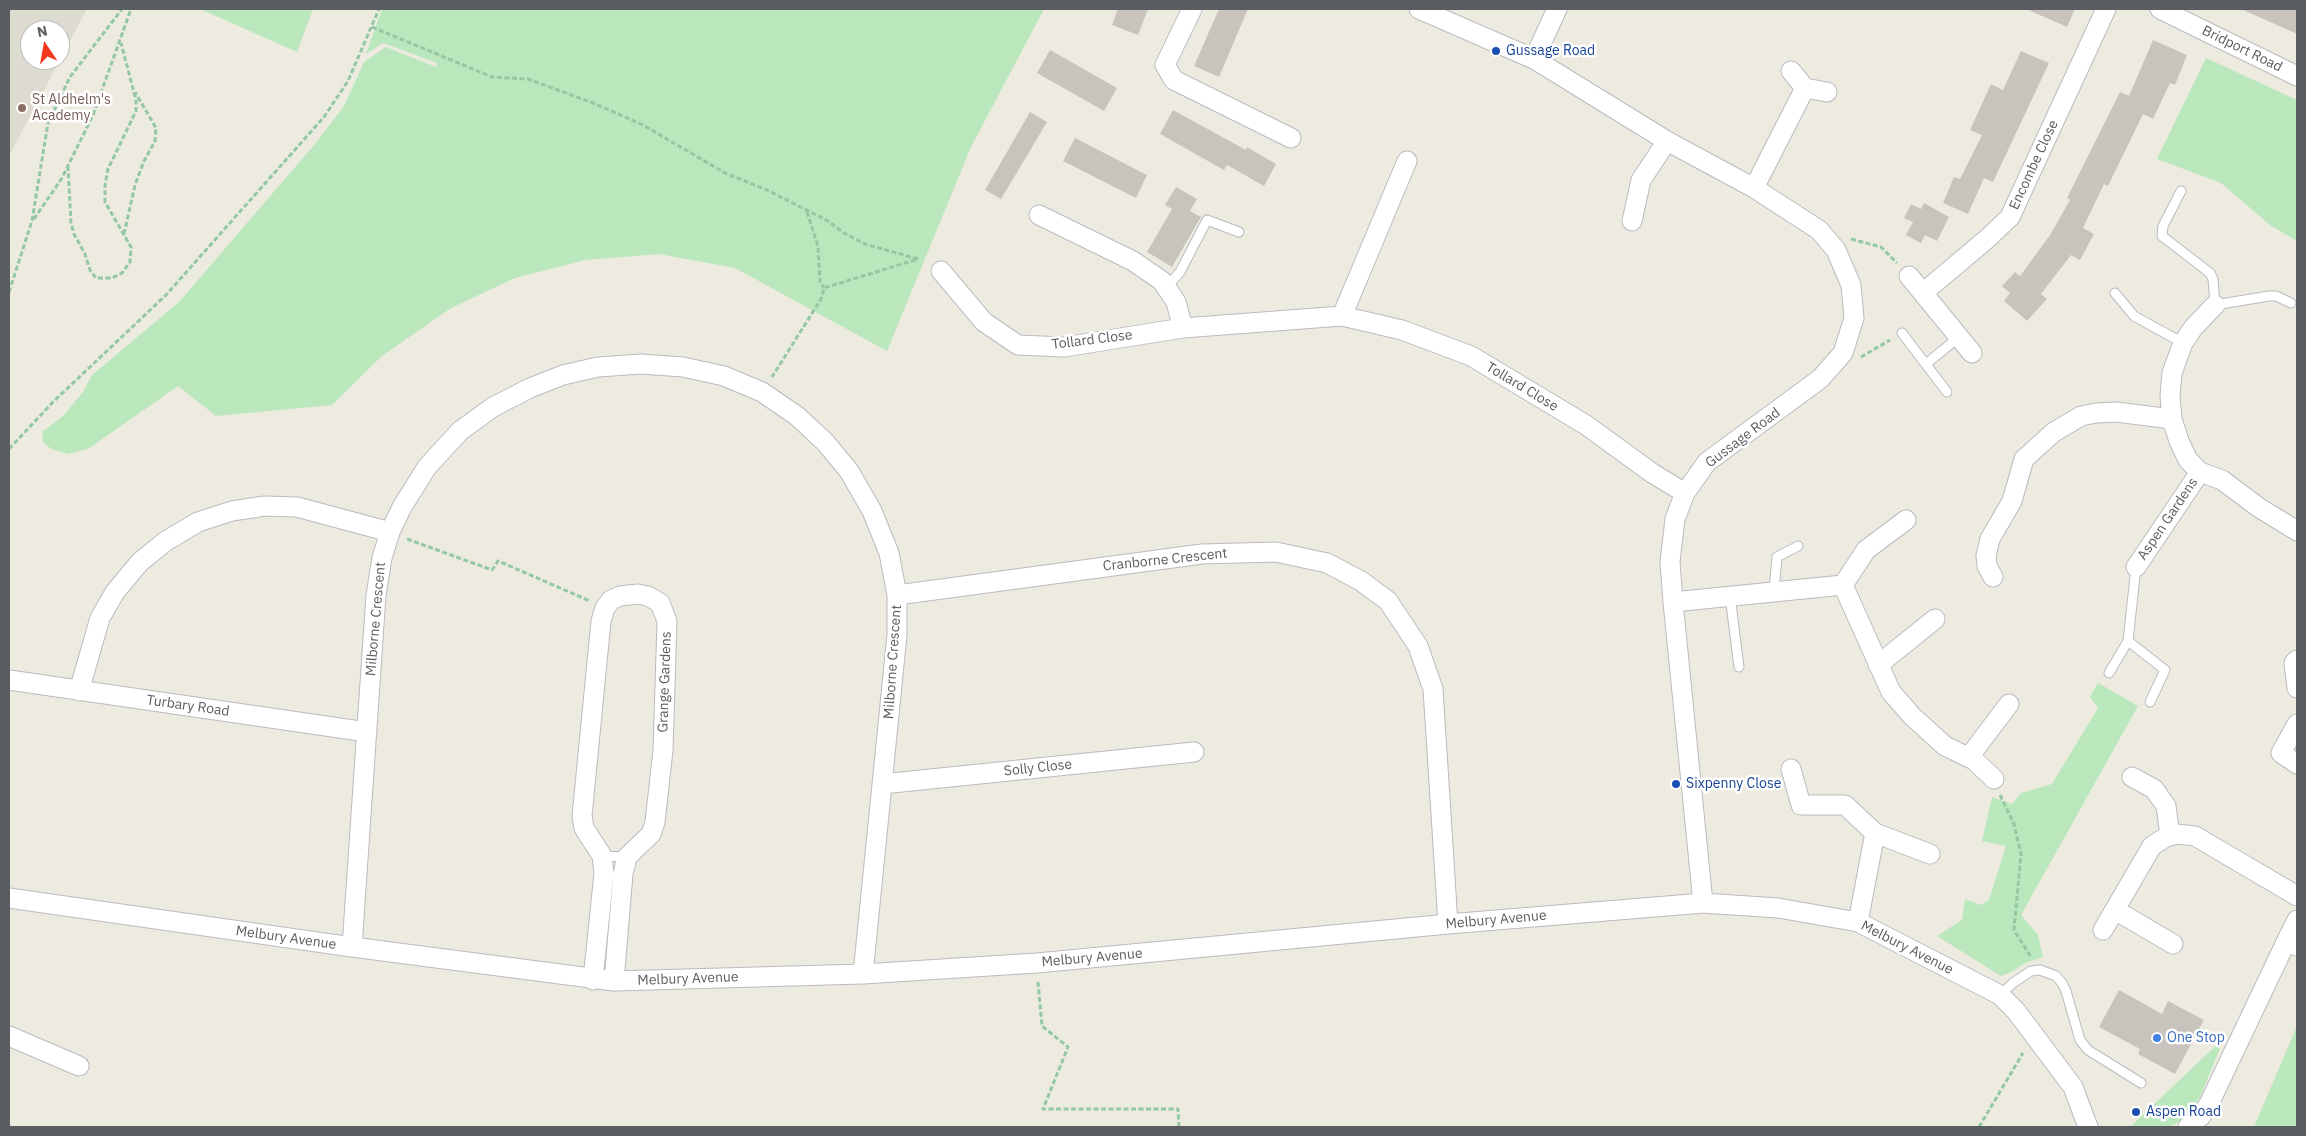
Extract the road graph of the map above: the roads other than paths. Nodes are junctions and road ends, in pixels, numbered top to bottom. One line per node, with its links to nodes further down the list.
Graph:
1 (1192, 9): 11 (street)
2 (1418, 9): 6 (street, Gussage Road)
3 (1558, 9): 6 (street)
4 (2106, 9): 22 (street, Encombe Close)
5 (2160, 9): 8 (street, Bridport Road)
6 (1534, 59): 12 (street, Gussage Road)
7 (1791, 71): 9 (street)
8 (2297, 76)
9 (1805, 88): 10 (street); 14 (street)
10 (1827, 92)
11 (1290, 138)
12 (1667, 141): 14 (street, Gussage Road); 17 (street)
13 (1406, 160): 26 (street)
14 (1754, 188): 36 (street, Gussage Road)
15 (2181, 191): 25 (lane)
16 (1039, 215): 21 (street)
17 (1632, 221)
18 (1239, 232): 21 (lane)
19 (940, 271): 27 (street, Tollard Close)
20 (1910, 276): 22 (street)
21 (1166, 288): 27 (street)
22 (1924, 292): 28 (street)
23 (2115, 293): 30 (lane)
24 (2291, 303): 25 (lane)
25 (2215, 305): 30 (street, Aspen Gardens)
26 (1342, 316): 27 (street, Tollard Close); 36 (street, Tollard Close)
27 (1183, 328)
28 (1953, 330): 31 (street); 32 (lane)
29 (1902, 333): 32 (lane)
30 (2183, 343): 34 (street, Aspen Gardens)
31 (1972, 353)
32 (1926, 364): 33 (lane)
33 (1947, 392)
34 (2172, 419): 35 (street, Aspen Gardens); 42 (street)
35 (2200, 472): 38 (street, Aspen Gardens); 41 (street, Aspen Gardens)
36 (1685, 493): 47 (street, Gussage Road)
37 (1906, 520): 43 (street)
38 (2294, 522)
39 (390, 532): 45 (street, Milborne Crescent); 56 (street); 60 (street, Milborne Crescent)
40 (1798, 546): 44 (lane)
41 (2136, 567): 49 (lane)
42 (1993, 577)
43 (1842, 585): 44 (street); 51 (street)
44 (1774, 592): 46 (street)
45 (898, 595): 67 (street, Milborne Crescent); 79 (street, Cranborne Crescent)
46 (1730, 596): 47 (street); 52 (lane)
47 (1673, 602): 75 (street, Gussage Road)
48 (1935, 619): 51 (street)
49 (2128, 642): 53 (lane); 57 (lane)
50 (2296, 662): 55 (street)
51 (1878, 665): 62 (street)
52 (1739, 667)
53 (2108, 673)
54 (9, 680): 56 (street, Turbary Road)
55 (2297, 688)
56 (79, 691): 60 (street, Turbary Road)
57 (2150, 702)
58 (2009, 704): 62 (street)
59 (2297, 724): 63 (street)
60 (367, 732): 83 (street, Milborne Crescent)
61 (1194, 752): 67 (street, Solly Close)
62 (1969, 757): 66 (street)
63 (2297, 764)
64 (1791, 769): 68 (street)
65 (2132, 777): 69 (street)
66 (1994, 780)
67 (882, 784): 84 (street, Milborne Crescent)
68 (1875, 834): 70 (street); 78 (street)
69 (2170, 836): 73 (street); 76 (street)
70 (1930, 854)
71 (602, 856): 72 (lane); 72 (street, Grange Gardens); 85 (street)
72 (628, 857): 86 (street, Grange Gardens)
73 (2297, 896)
74 (9, 898): 83 (street, Melbury Avenue)
75 (1703, 903): 78 (street, Melbury Avenue); 79 (street, Melbury Avenue)
76 (2115, 910): 80 (street); 81 (street)
77 (2297, 920): 82 (street)
78 (1858, 922): 87 (street, Melbury Avenue)
79 (1448, 924): 84 (street, Melbury Avenue)
80 (2103, 930)
81 (2173, 944)
82 (2292, 944): 92 (street)
83 (352, 947): 85 (street, Melbury Avenue)
84 (863, 974): 86 (street, Melbury Avenue)
85 (593, 980): 86 (street, Melbury Avenue)
86 (614, 981)
87 (2000, 995): 90 (lane); 91 (street, Melbury Avenue)
88 (9, 1036): 89 (street)
89 (79, 1066)
90 (2141, 1083)
91 (2088, 1127)
92 (2188, 1127)

